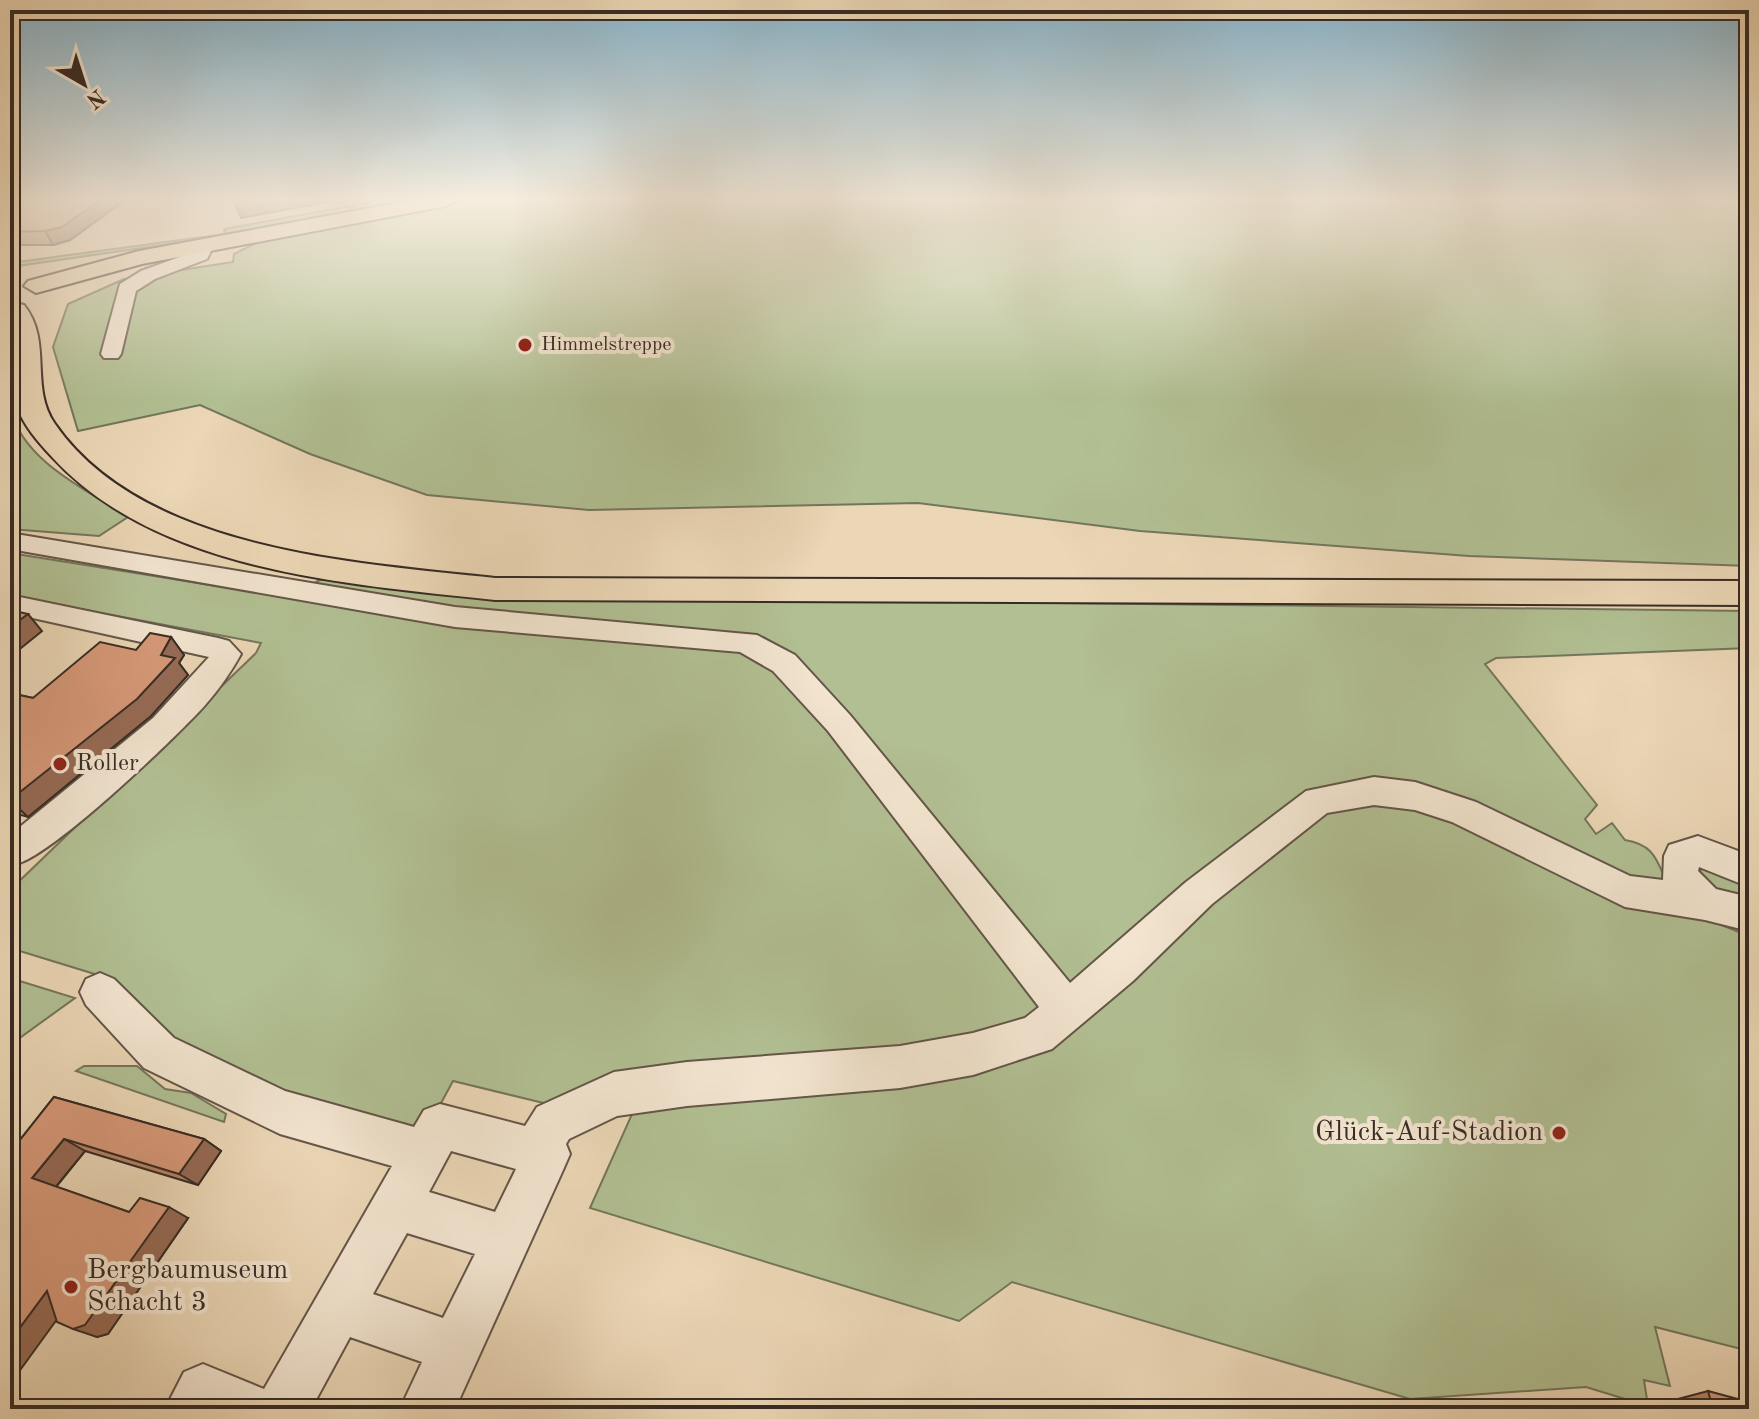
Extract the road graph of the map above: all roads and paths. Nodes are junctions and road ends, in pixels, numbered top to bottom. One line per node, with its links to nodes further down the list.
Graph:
1 (107, 266): 3 (main road)
2 (171, 266): 4 (street)
3 (12, 302): 6 (main road)
4 (111, 354)
5 (10, 391): 6 (main road)
6 (73, 465): 8 (main road)
7 (10, 541): 15 (street)
8 (1749, 593)
9 (10, 604): 10 (street)
10 (16, 851)
11 (1749, 871): 12 (street)
12 (1705, 903): 13 (street); 15 (street)
13 (1749, 914)
14 (100, 992): 17 (street)
15 (1067, 1011): 16 (street)
16 (535, 1151): 17 (street); 19 (street)
17 (425, 1153): 18 (street)
18 (396, 1206): 19 (street); 20 (street)
19 (507, 1240): 21 (street)
20 (338, 1308): 21 (street); 24 (street)
21 (456, 1348): 25 (street)
22 (192, 1409): 23 (street)
23 (247, 1409)
24 (282, 1409)
25 (427, 1409)

